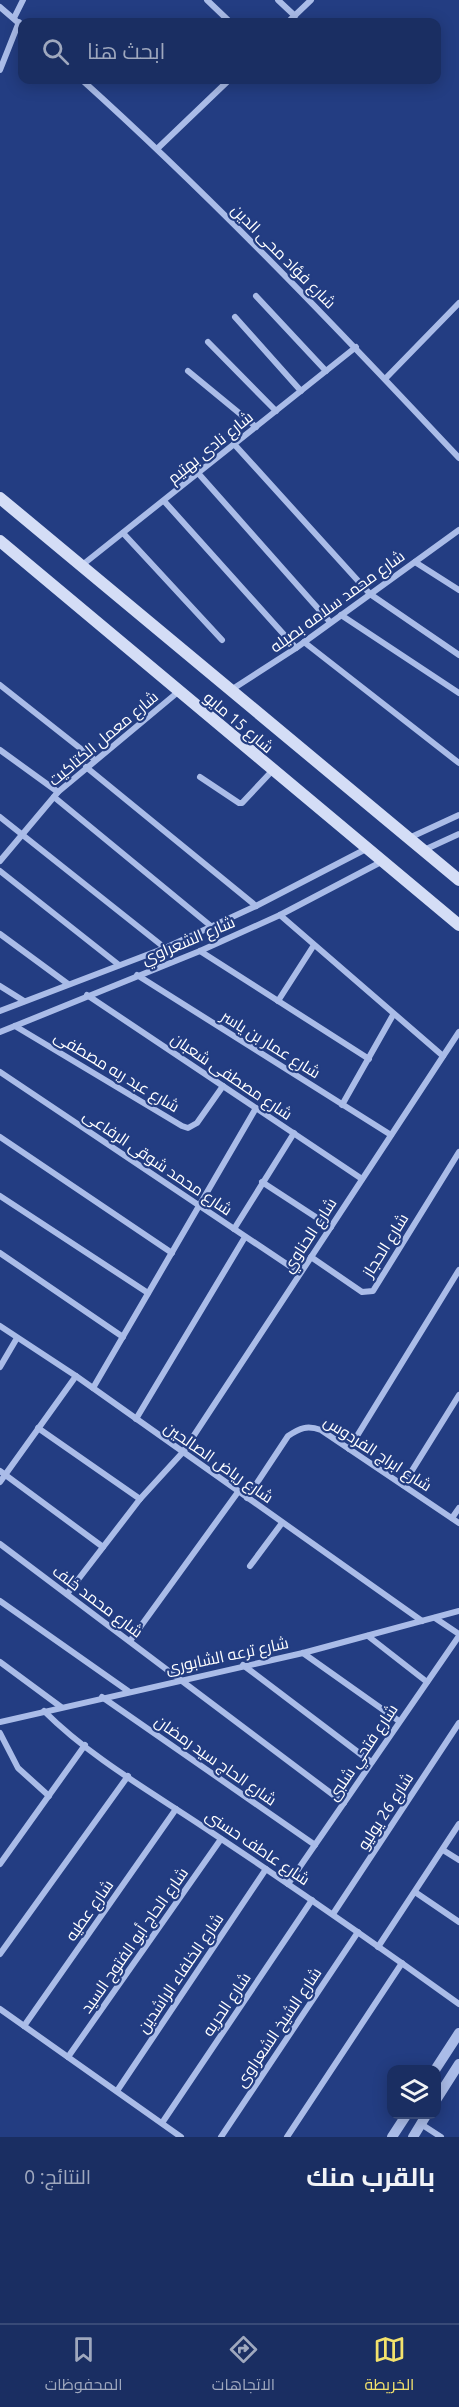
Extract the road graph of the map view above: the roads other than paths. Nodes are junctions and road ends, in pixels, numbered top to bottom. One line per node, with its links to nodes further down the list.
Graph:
1 (23, 0): 7 (street)
2 (207, 0): 8 (street)
3 (278, 0): 6 (street)
4 (311, 0): 6 (street)
5 (0, 7): 10 (street)
6 (295, 16): 9 (street)
7 (20, 18)
8 (226, 18)
9 (293, 18)
10 (18, 21)
11 (18, 25): 12 (street)
12 (0, 70)
13 (86, 84): 15 (street, شارع فؤاد محى الدين)
14 (225, 84): 15 (street)
15 (158, 148): 20 (street, شارع فؤاد محى الدين)
16 (256, 296): 22 (street)
17 (459, 303): 23 (street)
18 (235, 317): 24 (street)
19 (208, 342): 25 (street)
20 (356, 347): 22 (street, شارع نادى بهتيم); 23 (street, شارع فؤاد محى الدين)
21 (188, 371): 26 (street)
22 (326, 371): 24 (street, شارع نادى بهتيم)
23 (385, 379): 28 (street, شارع فؤاد محى الدين)
24 (301, 391): 25 (street, شارع نادى بهتيم)
25 (276, 411): 26 (street, شارع نادى بهتيم)
26 (256, 427): 27 (street, شارع نادى بهتيم)
27 (234, 444): 29 (street, شارع نادى بهتيم); 38 (street)
28 (459, 458)
29 (198, 473): 31 (street, شارع نادى بهتيم); 40 (street)
30 (0, 498): 36 (main road, شارع 15 مايو)
31 (164, 501): 33 (street, شارع نادى بهتيم); 43 (street)
32 (459, 530): 35 (street, شارع محمد سلامه بصيله)
33 (123, 533): 36 (street, شارع نادى بهتيم); 41 (street)
34 (0, 541): 46 (main road, شارع 15 مايو)
35 (415, 562): 37 (street); 38 (street, شارع محمد سلامه بصيله)
36 (80, 567): 47 (main road, شارع 15 مايو)
37 (459, 590)
38 (370, 594): 39 (street, شارع محمد سلامه بصيله); 44 (street)
39 (341, 615): 40 (street, شارع محمد سلامه بصيله); 48 (street)
40 (330, 622): 42 (street, شارع محمد سلامه بصيله)
41 (222, 640)
42 (304, 642): 43 (street, شارع محمد سلامه بصيله); 51 (street)
43 (296, 648): 47 (street, شارع محمد سلامه بصيله)
44 (459, 655)
45 (0, 685): 50 (street)
46 (178, 692): 50 (street, شارع معمل الكتاكيت); 53 (main road, شارع 15 مايو)
47 (230, 692): 60 (main road, شارع 15 مايو)
48 (459, 693)
49 (0, 750): 55 (street)
50 (95, 760): 52 (street, شارع معمل الكتاكيت)
51 (459, 763)
52 (86, 767): 55 (street, شارع معمل الكتاكيت); 67 (street)
53 (272, 771): 54 (street); 61 (main road, شارع 15 مايو)
54 (200, 777)
55 (56, 795): 58 (street, شارع معمل الكتاكيت); 70 (street)
56 (459, 815): 60 (street)
57 (0, 817): 58 (street)
58 (23, 834): 63 (street, شارع معمل الكتاكيت); 73 (street)
59 (459, 834): 62 (street)
60 (409, 838): 62 (main road, شارع 15 مايو)
61 (366, 849): 64 (main road, شارع 15 مايو); 67 (street, شارع الشعراوي)
62 (423, 850): 66 (main road, شارع 15 مايو)
63 (0, 861)
64 (381, 862): 68 (street, شارع الشعراوي); 69 (main road, شارع 15 مايو)
65 (0, 871): 75 (street)
66 (459, 880)
67 (256, 906): 70 (street, شارع الشعراوي)
68 (280, 915): 72 (street); 74 (street, شارع الشعراوي)
69 (459, 925)
70 (212, 927): 73 (street, شارع الشعراوي)
71 (0, 934): 77 (street)
72 (314, 945): 81 (street); 83 (street)
73 (165, 948): 75 (street, شارع الشعراوي)
74 (200, 951): 76 (street, شارع الشعراوي); 81 (street)
75 (119, 964): 77 (street, شارع الشعراوي)
76 (137, 975): 79 (street, شارع الشعراوي); 91 (street, شارع عمار بن ياسر)
77 (68, 984): 80 (street, شارع الشعراوي)
78 (0, 986): 80 (street)
79 (87, 995): 84 (street, شارع الشعراوي); 90 (street, شارع مصطفى شعبان)
80 (24, 1001): 82 (street, شارع الشعراوي)
81 (279, 1001): 88 (street)
82 (0, 1011)
83 (393, 1015): 87 (street); 88 (street)
84 (15, 1026): 85 (street, شارع الشعراوي); 90 (street, شارع عبد ربه مصطفى)
85 (0, 1032)
86 (459, 1032): 87 (street, شارع الحناوي)
87 (443, 1056): 94 (street, شارع الحناوي)
88 (369, 1059): 91 (street)
89 (0, 1072): 100 (street, شارع محمد شوقى الرفاعى)
90 (223, 1086): 92 (street, شارع مصطفى شعبان)
91 (342, 1105): 94 (street, شارع عمار بن ياسر)
92 (256, 1108): 93 (street, شارع مصطفى شعبان); 100 (street)
93 (294, 1133): 97 (street, شارع مصطفى شعبان); 98 (street)
94 (391, 1135): 97 (street, شارع الحناوي)
95 (0, 1137): 105 (street)
96 (459, 1152): 106 (street, شارع الحجاز)
97 (362, 1179): 101 (street, شارع الحناوي)
98 (262, 1182): 101 (street); 102 (street)
99 (0, 1196): 109 (street)
100 (199, 1206): 102 (street, شارع محمد شوقى الرفاعى); 105 (street)
101 (331, 1227): 106 (street, شارع الحناوي)
102 (234, 1229): 103 (street, شارع محمد شوقى الرفاعى)
103 (245, 1237): 108 (street, شارع محمد شوقى الرفاعى); 117 (street)
104 (0, 1253): 111 (street)
105 (172, 1253): 109 (street)
106 (310, 1257): 108 (street, شارع الحناوي)
107 (459, 1270): 119 (street)
108 (300, 1273): 120 (street, شارع الحناوي)
109 (148, 1293): 111 (street)
110 (0, 1326): 112 (street, شارع رياض الصالحين)
111 (123, 1337): 115 (street)
112 (17, 1338): 113 (street); 114 (street, شارع رياض الصالحين)
113 (0, 1367)
114 (76, 1376): 115 (street, شارع رياض الصالحين); 118 (street)
115 (93, 1388): 117 (street, شارع رياض الصالحين)
116 (459, 1395): 123 (street)
117 (136, 1419): 120 (street, شارع رياض الصالحين)
118 (38, 1428): 121 (street); 126 (street)
119 (349, 1449): 123 (street, شارع ابراج الفردوس); 125 (street, شارع ابراج الفردوس)
120 (183, 1452): 124 (street, شارع رياض الصالحين); 126 (street, شارع الحناوي)
121 (3, 1472): 122 (street); 132 (street)
122 (0, 1482)
123 (403, 1485): 128 (street, شارع ابراج الفردوس)
124 (238, 1492): 125 (street, شارع رياض الصالحين); 141 (street)
125 (247, 1498): 129 (street, شارع رياض الصالحين)
126 (140, 1499): 132 (street, شارع الحناوي)
127 (459, 1509): 128 (street)
128 (452, 1518): 130 (street, شارع ابراج الفردوس)
129 (282, 1523): 133 (street); 138 (street, شارع رياض الصالحين)
130 (459, 1523)
131 (0, 1544): 134 (street, شارع محمد خلف)
132 (103, 1547): 134 (street, شارع الحناوي)
133 (250, 1566)
134 (67, 1594): 141 (street, شارع محمد خلف)
135 (0, 1601): 147 (street)
136 (459, 1611): 137 (street, شارع ترعه الشابورى)
137 (435, 1618): 138 (street, شارع ترعه الشابورى); 139 (street)
138 (422, 1621): 140 (street, شارع ترعه الشابورى)
139 (459, 1635): 146 (street, شارع فتحي شلبى)
140 (368, 1636): 142 (street, شارع ترعه الشابورى); 146 (street)
141 (130, 1641): 145 (street, شارع محمد خلف)
142 (303, 1653): 144 (street, شارع ترعه الشابورى); 151 (street)
143 (0, 1662): 149 (street)
144 (243, 1665): 145 (street, شارع ترعه الشابورى); 156 (street)
145 (181, 1679): 147 (street, شارع ترعه الشابورى); 159 (street, شارع محمد خلف)
146 (427, 1682): 151 (street, شارع فتحي شلبى)
147 (128, 1691): 148 (street, شارع ترعه الشابورى)
148 (102, 1697): 149 (street, شارع ترعه الشابورى); 163 (street, شارع الحاج سيد رمضان)
149 (61, 1707): 150 (street, شارع ترعه الشابورى)
150 (44, 1711): 152 (street, شارع ترعه الشابورى); 155 (street, شارع عاطف حسنى)
151 (399, 1721): 156 (street, شارع فتحي شلبى)
152 (0, 1722)
153 (459, 1723): 173 (street, شارع 26 يوليو)
154 (0, 1733): 158 (street)
155 (85, 1745): 157 (street, شارع عاطف حسنى); 158 (street)
156 (371, 1762): 159 (street, شارع فتحي شلبى)
157 (128, 1776): 160 (street, شارع عاطف حسنى); 177 (street)
158 (49, 1796): 166 (street)
159 (344, 1803): 163 (street, شارع فتحي شلبى)
160 (176, 1809): 162 (street, شارع عاطف حسنى); 181 (street, شارع عطيه)
161 (459, 1824): 165 (street)
162 (221, 1839): 169 (street, شارع عاطف حسنى); 183 (street, شارع الحاج أبو الفتوح السيد)
163 (315, 1845): 170 (street, شارع فتحي شلبى)
164 (0, 1849): 166 (street)
165 (443, 1850): 167 (street); 171 (street)
166 (7, 1855): 168 (street)
167 (459, 1860)
168 (0, 1864)
169 (266, 1869): 170 (street, شارع عاطف حسنى); 187 (street, شارع الخلفاء الراشدين)
170 (288, 1884): 172 (street, شارع عاطف حسنى)
171 (415, 1892): 174 (street); 176 (street)
172 (312, 1900): 173 (street, شارع عاطف حسنى); 191 (street, شارع الحريه)
173 (333, 1914): 175 (street, شارع عاطف حسنى)
174 (459, 1922)
175 (358, 1932): 176 (street, شارع عاطف حسنى); 193 (street, شارع الشيخ الشعراوى)
176 (378, 1947): 178 (street, شارع عاطف حسنى)
177 (0, 1954)
178 (402, 1963): 179 (street, شارع عاطف حسنى); 194 (street)
179 (459, 2004)
180 (0, 2009): 181 (street)
181 (24, 2026): 183 (street)
182 (459, 2033): 185 (street)
183 (68, 2057): 187 (street)
184 (459, 2064): 186 (street)
185 (438, 2065)
186 (456, 2076): 188 (street)
187 (117, 2091): 191 (street)
188 (441, 2094)
189 (404, 2119): 195 (street)
190 (424, 2119): 196 (street); 197 (street)
191 (162, 2123): 192 (street)
192 (181, 2137)
193 (220, 2137)
194 (287, 2137)
195 (392, 2137)
196 (413, 2137)
197 (441, 2137)

